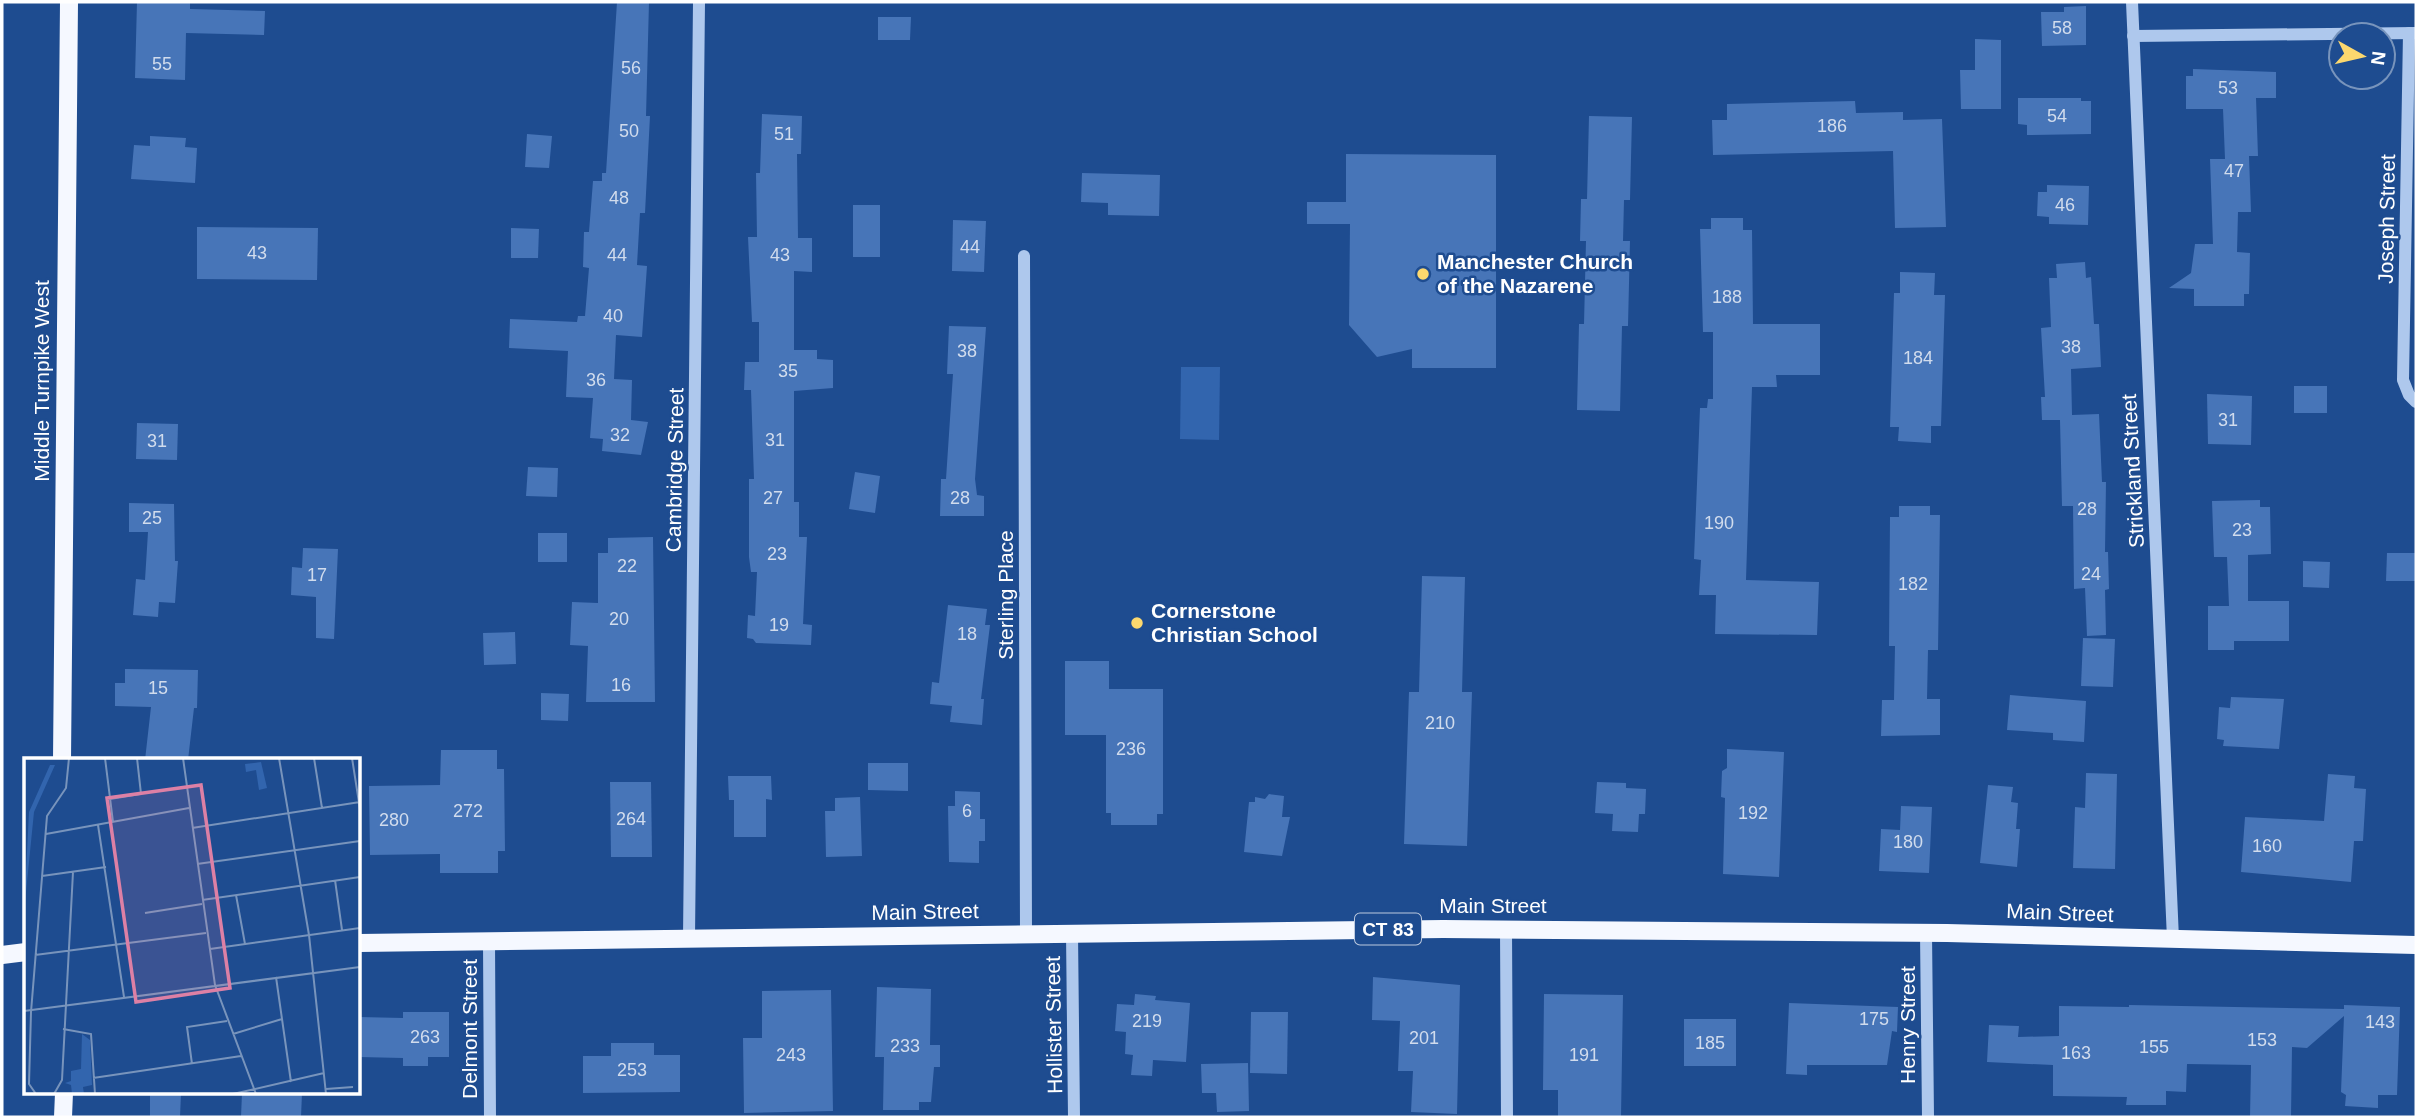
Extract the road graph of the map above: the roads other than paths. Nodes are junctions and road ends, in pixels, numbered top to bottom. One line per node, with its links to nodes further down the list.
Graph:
1 (69, 2): 8 (main road, Middle Turnpike West)
2 (699, 2): 13 (street, Cambridge Street)
3 (2132, 2): 5 (street, Strickland Street)
4 (2413, 33): 5 (street); 7 (street, Joseph Street)
5 (2133, 36): 14 (street, Strickland Street)
6 (1024, 256): 10 (street, Sterling Place)
7 (2416, 402)
8 (62, 758)
9 (1506, 929): 11 (main road, Main Street / CT 83); 12 (main road, Main Street / CT 83); 24 (street)
10 (1026, 933): 11 (main road, Main Street / CT 83); 13 (main road, Main Street / CT 83)
11 (1072, 933): 23 (street, Hollister Street)
12 (1926, 933): 14 (main road, Main Street / CT 83); 25 (street, Henry Street)
13 (689, 938): 15 (main road, Main Street / CT 83)
14 (2173, 939): 17 (main road, Main Street / CT 83)
15 (489, 941): 16 (main road, Main Street / CT 83); 22 (street, Delmont Street)
16 (360, 943)
17 (2416, 945)
18 (24, 952): 19 (main road)
19 (2, 955)
20 (64, 1094): 21 (main road)
21 (63, 1117)
22 (490, 1117)
23 (1074, 1117)
24 (1507, 1117)
25 (1928, 1117)

